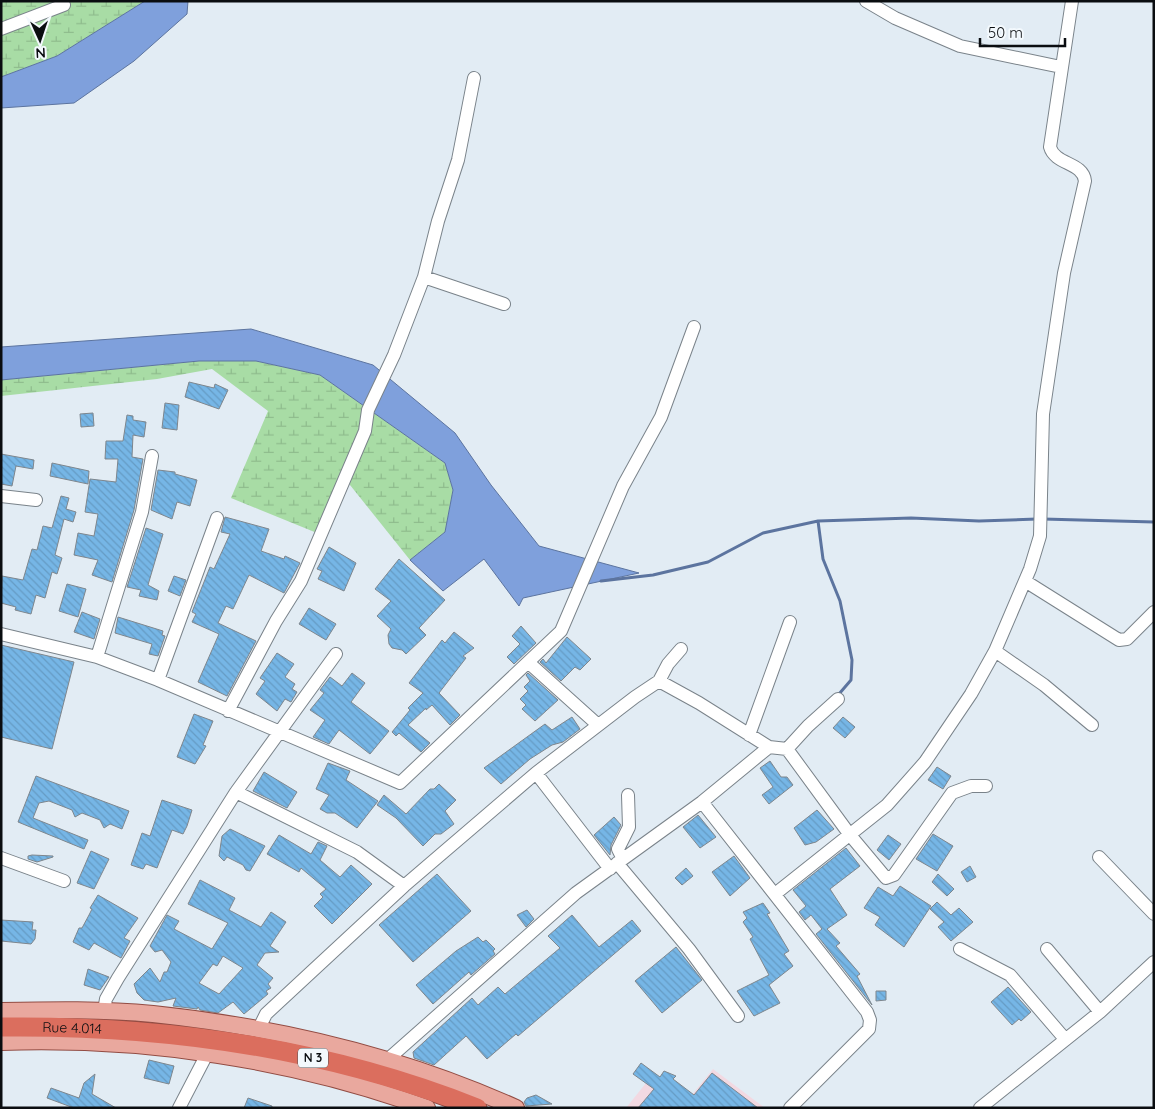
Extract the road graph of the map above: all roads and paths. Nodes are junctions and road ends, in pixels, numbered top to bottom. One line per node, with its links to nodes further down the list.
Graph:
1 (866, 1): 5 (street)
2 (1072, 1): 5 (street)
3 (64, 5): 4 (street)
4 (1, 29)
5 (1061, 67): 14 (street)
6 (474, 78): 7 (street)
7 (424, 277): 8 (street); 26 (street)
8 (504, 304)
9 (694, 327): 22 (street)
10 (152, 456): 21 (street)
11 (1, 496): 12 (street)
12 (36, 500)
13 (217, 518): 23 (street)
14 (1025, 581): 15 (street); 19 (street)
15 (1154, 612)
16 (790, 622): 30 (street)
17 (1, 634): 21 (street)
18 (682, 649): 24 (street)
19 (995, 651): 28 (street); 38 (street)
20 (336, 654): 29 (street)
21 (97, 656): 23 (street)
22 (529, 663): 27 (street); 29 (street)
23 (158, 680): 26 (street)
24 (659, 681): 27 (street); 30 (street)
25 (838, 699): 32 (street)
26 (228, 711): 29 (street)
27 (598, 725): 33 (street)
28 (1092, 725)
29 (279, 733): 35 (street)
30 (749, 735): 31 (street)
31 (768, 748): 32 (street); 37 (street)
32 (787, 749): 38 (street)
33 (536, 773): 41 (street); 43 (street)
34 (986, 786): 38 (street)
35 (236, 792): 43 (street); 50 (street)
36 (628, 795): 41 (street)
37 (702, 802): 41 (street); 44 (street)
38 (850, 835): 44 (street)
39 (1099, 857): 45 (street)
40 (1, 858): 42 (street)
41 (617, 864): 52 (street); 58 (street)
42 (64, 881)
43 (404, 886): 54 (street)
44 (776, 894): 63 (street)
45 (1154, 914)
46 (960, 949): 55 (street)
47 (1047, 949): 51 (street)
48 (1154, 962): 51 (street)
49 (1, 1011): 50 (main road)
50 (104, 1011): 54 (main road)
51 (1100, 1012): 55 (street)
52 (738, 1016)
53 (1, 1027): 61 (highway, Rue 4.014 / N 3)
54 (258, 1030): 58 (main road)
55 (1066, 1039): 64 (street)
56 (1, 1042): 57 (main road)
57 (207, 1054): 59 (street); 60 (main road)
58 (386, 1061): 62 (main road)
59 (179, 1108)
60 (427, 1108)
61 (477, 1108)
62 (516, 1108)
63 (790, 1108)
64 (980, 1108)

